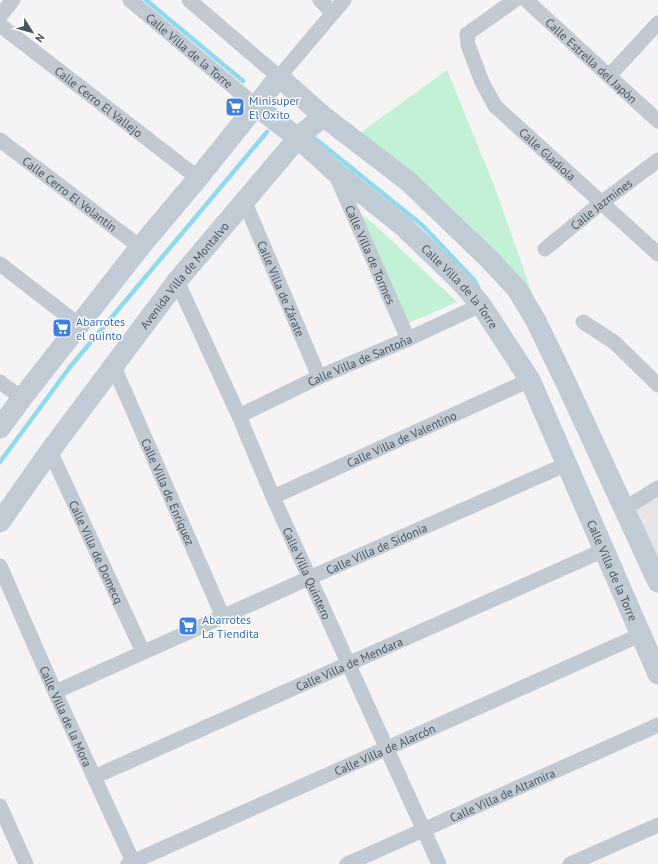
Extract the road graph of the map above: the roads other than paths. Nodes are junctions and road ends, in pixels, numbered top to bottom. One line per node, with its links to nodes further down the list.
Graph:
1 (13, 0): 9 (street)
2 (130, 0): 14 (street, Calle Villa de la Torre)
3 (189, 0): 13 (street)
4 (320, 0): 8 (street)
5 (344, 0): 8 (street)
6 (515, 0): 23 (street, Calle Gladiola)
7 (526, 0): 12 (street, Calle Estrella del Japón)
8 (333, 13): 13 (street)
9 (0, 16)
10 (658, 23): 12 (street)
11 (0, 25): 21 (street, Calle Cerro El Vallejo)
12 (609, 76): 16 (street, Calle Estrella del Japón)
13 (279, 77): 14 (street); 15 (street)
14 (256, 106): 17 (street, Calle Villa de la Torre); 21 (street)
15 (323, 116): 17 (street, Avenida Villa de Montalvo); 45 (street)
16 (658, 121)
17 (298, 138): 20 (street, Calle Villa de la Torre); 22 (street, Avenida Villa de Montalvo)
18 (0, 140): 24 (street, Calle Cerro El Volantín)
19 (658, 160): 23 (street, Calle Jazmines)
20 (333, 170): 29 (street, Calle Villa de la Torre); 32 (street, Calle Villa de Tormes)
21 (198, 178): 24 (street)
22 (244, 200): 28 (street, Avenida Villa de Montalvo); 34 (street, Calle Villa de Zárate)
23 (602, 203): 25 (street, Calle Jazmines); 26 (street, Calle Gladiola)
24 (140, 247): 31 (street)
25 (545, 249)
26 (658, 254)
27 (0, 264): 31 (street)
28 (177, 281): 33 (street, Avenida Villa de Montalvo); 39 (street, Calle Villa Quintero)
29 (481, 305): 32 (street, Calle Villa de Santoña); 35 (street, Calle Villa de la Torre)
30 (583, 322): 37 (street)
31 (79, 325): 38 (street)
32 (408, 339): 34 (street, Calle Villa de Santoña)
33 (114, 367): 41 (street, Avenida Villa de Montalvo); 51 (street, Calle Villa de Enríquez)
34 (319, 377): 39 (street, Calle Villa de Santoña)
35 (530, 380): 42 (street, Calle Villa de la Torre); 44 (street, Calle Villa de Valentino)
36 (0, 382): 38 (street)
37 (658, 385)
38 (22, 398): 40 (street)
39 (239, 416): 44 (street, Calle Villa Quintero)
40 (0, 428)
41 (50, 451): 46 (street, Avenida Villa de Montalvo); 53 (street, Calle Villa de Domecq)
42 (567, 464): 47 (street, Calle Villa de la Torre); 49 (street, Calle Villa de Sidonia)
43 (658, 488): 45 (street)
44 (273, 497): 49 (street, Calle Villa Quintero)
45 (624, 509): 50 (street)
46 (0, 522)
47 (604, 550): 52 (street, Calle Villa de la Torre); 54 (street, Calle Villa de Mendara)
48 (0, 566): 56 (street, Calle Villa de la Mora)
49 (309, 578): 51 (street, Calle Villa de Sidonia); 54 (street, Calle Villa Quintero)
50 (658, 582)
51 (223, 617): 53 (street, Calle Villa de Sidonia)
52 (640, 635): 55 (street, Calle Villa de la Torre); 58 (street, Calle Villa de Alarcón)
53 (143, 652): 56 (street, Calle Villa de Sidonia)
54 (348, 664): 58 (street, Calle Villa Quintero); 59 (street, Calle Villa de Mendara)
55 (658, 674)
56 (55, 692): 59 (street, Calle Villa de la Mora)
57 (658, 724): 62 (street, Calle Villa de Altamira)
58 (386, 749): 62 (street, Calle Villa Quintero); 63 (street, Calle Villa de Alarcón)
59 (94, 777): 63 (street, Calle Villa de la Mora)
60 (0, 806): 64 (street)
61 (658, 825): 67 (street)
62 (423, 830): 65 (street, Calle Villa de Altamira); 66 (street, Calle Villa Quintero)
63 (132, 863)
64 (26, 864)
65 (347, 864)
66 (439, 864)
67 (570, 864)

